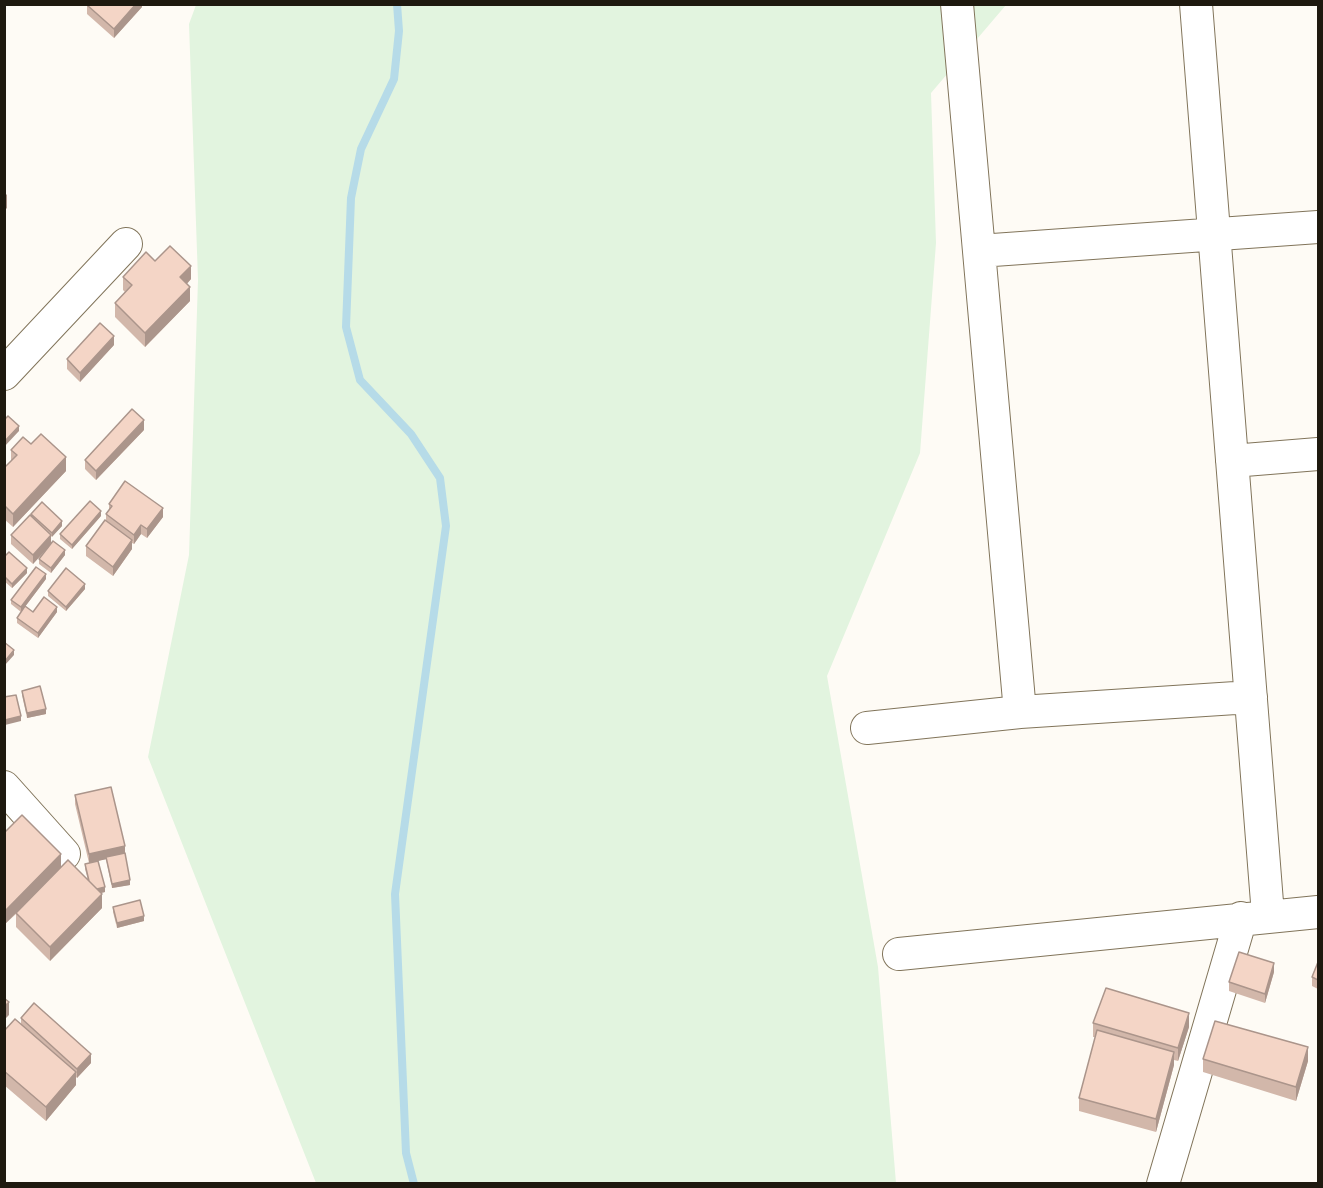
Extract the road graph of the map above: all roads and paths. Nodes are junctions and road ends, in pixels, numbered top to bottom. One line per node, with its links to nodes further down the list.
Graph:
1 (957, 4): 6 (street)
2 (1196, 4): 4 (street)
3 (1318, 227): 4 (street)
4 (1213, 234): 6 (street); 9 (street)
5 (126, 244): 7 (street)
6 (979, 251): 11 (street)
7 (4, 374)
8 (1318, 454): 9 (street)
9 (1232, 461): 10 (street)
10 (1251, 696): 11 (street); 16 (street)
11 (1020, 712): 12 (street)
12 (867, 728)
13 (4, 787): 14 (street)
14 (64, 854)
15 (1318, 912): 16 (street)
16 (1255, 916): 17 (street); 18 (street)
17 (899, 954)
18 (1163, 1184)

